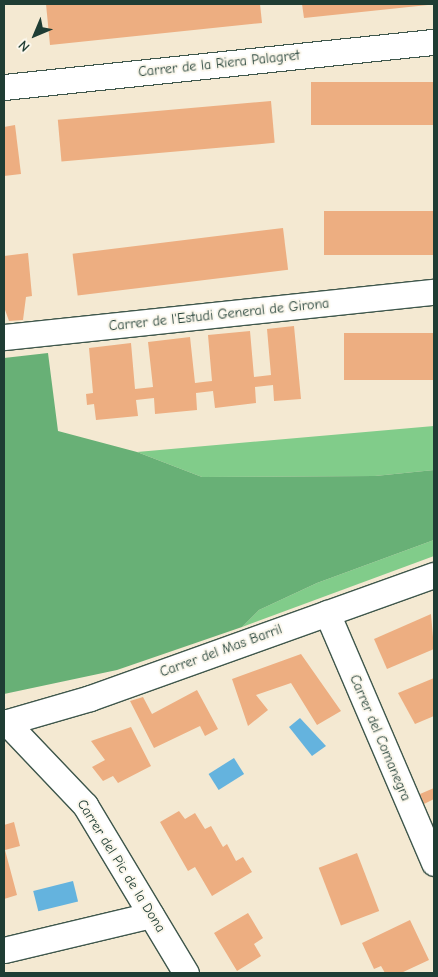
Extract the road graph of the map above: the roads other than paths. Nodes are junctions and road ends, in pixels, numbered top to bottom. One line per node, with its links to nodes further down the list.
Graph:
1 (434, 42): 2 (street, Carrer de la Riera Palagret)
2 (4, 87)
3 (434, 292): 4 (street, Carrer de l'Estudi General de Girona)
4 (4, 337)
5 (434, 575): 6 (street, Carrer del Mas Barril)
6 (327, 613): 7 (street, Carrer del Mas Barril); 8 (street, Carrer del Comanegra)
7 (5, 722): 9 (street, Carrer del Pic de la Dona)
8 (434, 863)
9 (151, 915): 10 (street); 11 (street, Carrer del Pic de la Dona)
10 (4, 950)
11 (186, 973)

